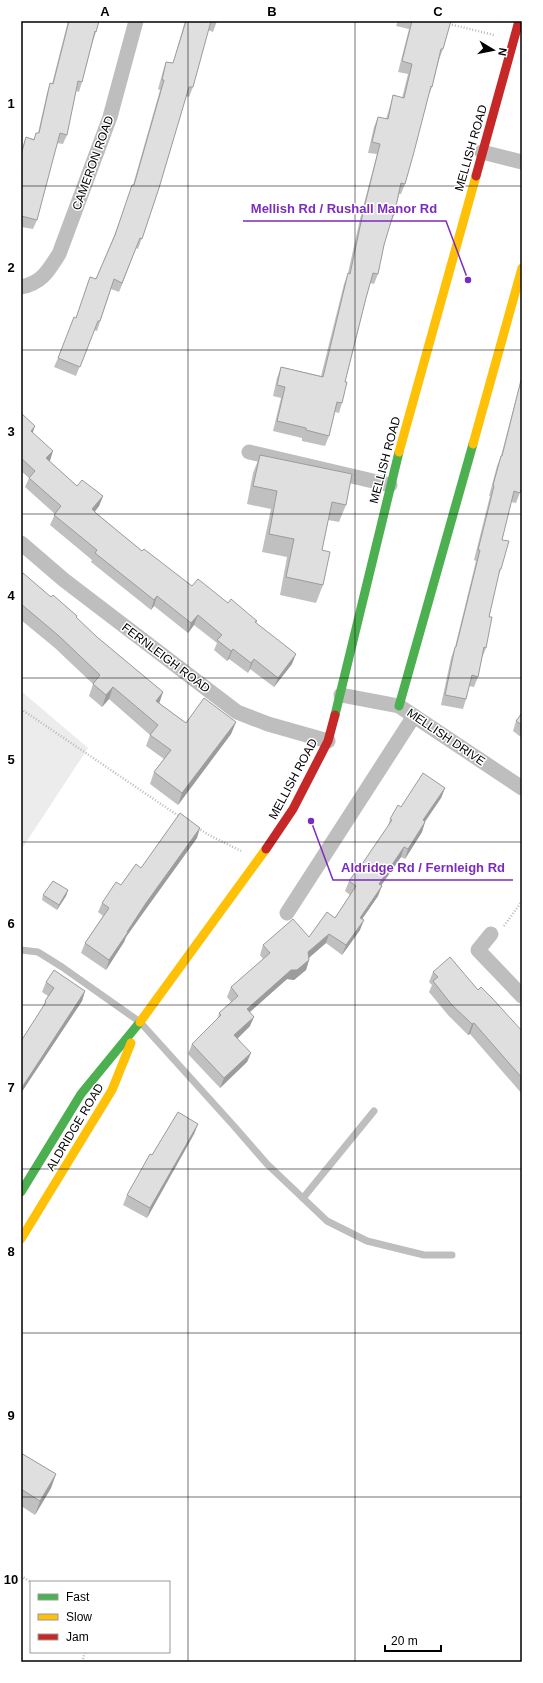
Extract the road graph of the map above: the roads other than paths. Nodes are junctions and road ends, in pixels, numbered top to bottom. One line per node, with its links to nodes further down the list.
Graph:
1 (136, 21): 6 (street, CAMERON ROAD)
2 (519, 21): 3 (main road, MELLISH ROAD)
3 (482, 152): 4 (street); 8 (main road, MELLISH ROAD)
4 (522, 162)
5 (522, 268): 11 (main road)
6 (21, 287)
7 (250, 452): 8 (street)
8 (390, 485): 10 (main road, MELLISH ROAD)
9 (21, 543): 13 (street, FERNLEIGH ROAD)
10 (340, 695): 11 (street, MELLISH DRIVE); 13 (main road, MELLISH ROAD)
11 (399, 706): 12 (street, MELLISH DRIVE)
12 (414, 716): 14 (street, MELLISH DRIVE); 16 (street)
13 (328, 741): 15 (main road, MELLISH ROAD)
14 (522, 788)
15 (239, 889): 20 (main road, ALDRIDGE ROAD)
16 (287, 913)
17 (491, 934): 19 (street)
18 (21, 950): 20 (lane)
19 (522, 996)
20 (140, 1022): 22 (main road, ALDRIDGE ROAD); 23 (lane); 24 (main road, ALDRIDGE ROAD)
21 (374, 1112): 23 (lane)
22 (21, 1192)
23 (303, 1198): 25 (lane)
24 (21, 1239)
25 (452, 1255)

